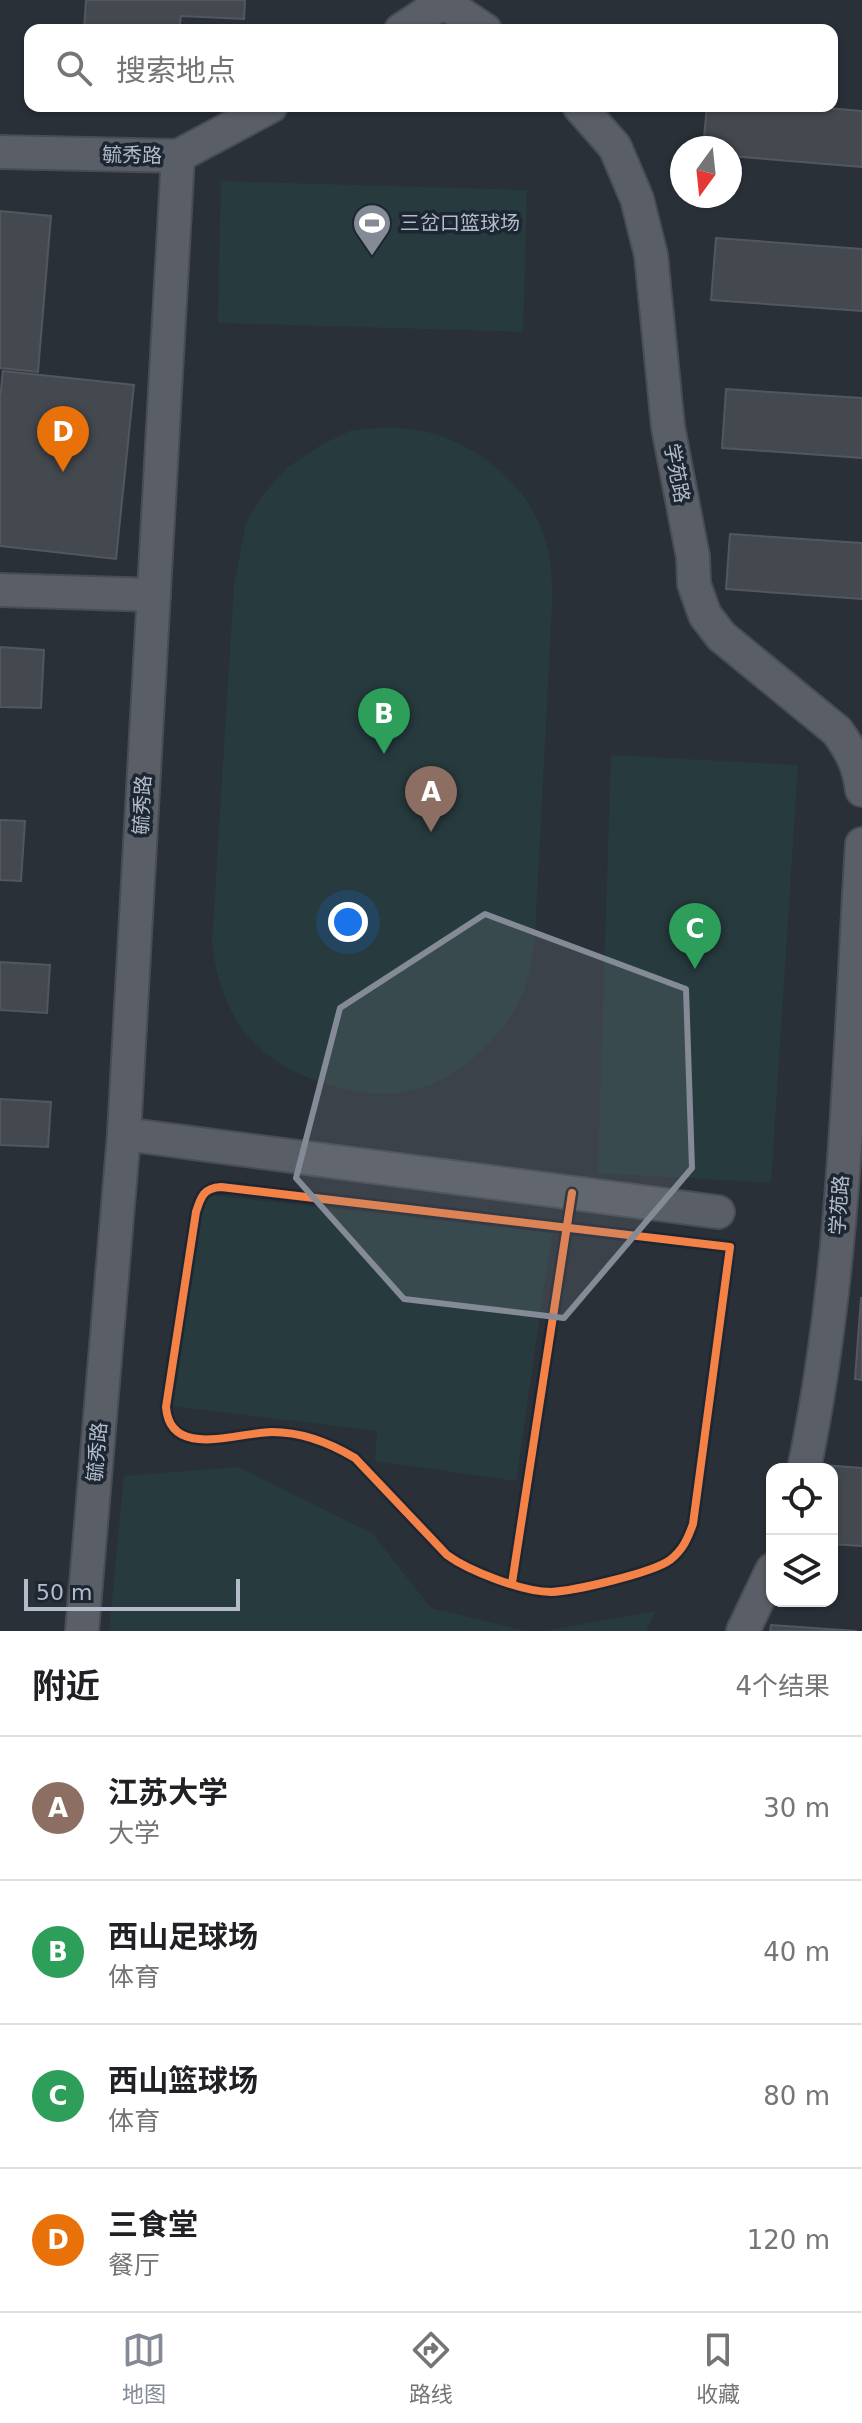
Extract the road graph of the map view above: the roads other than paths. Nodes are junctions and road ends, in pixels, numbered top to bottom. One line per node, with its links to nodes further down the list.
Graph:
1 (441, 2): 2 (lane); 3 (lane)
2 (410, 24)
3 (476, 24)
4 (260, 112): 7 (lane)
5 (584, 112): 10 (lane, 学苑路)
6 (0, 152): 7 (lane, 毓秀路)
7 (178, 156): 9 (lane, 毓秀路)
8 (0, 590): 9 (lane)
9 (154, 595): 12 (lane, 毓秀路)
10 (861, 774)
11 (862, 844): 14 (lane, 学苑路)
12 (124, 1134): 13 (lane); 16 (lane, 毓秀路)
13 (718, 1212)
14 (805, 1463)
15 (766, 1583): 17 (lane)
16 (82, 1631)
17 (743, 1631)

